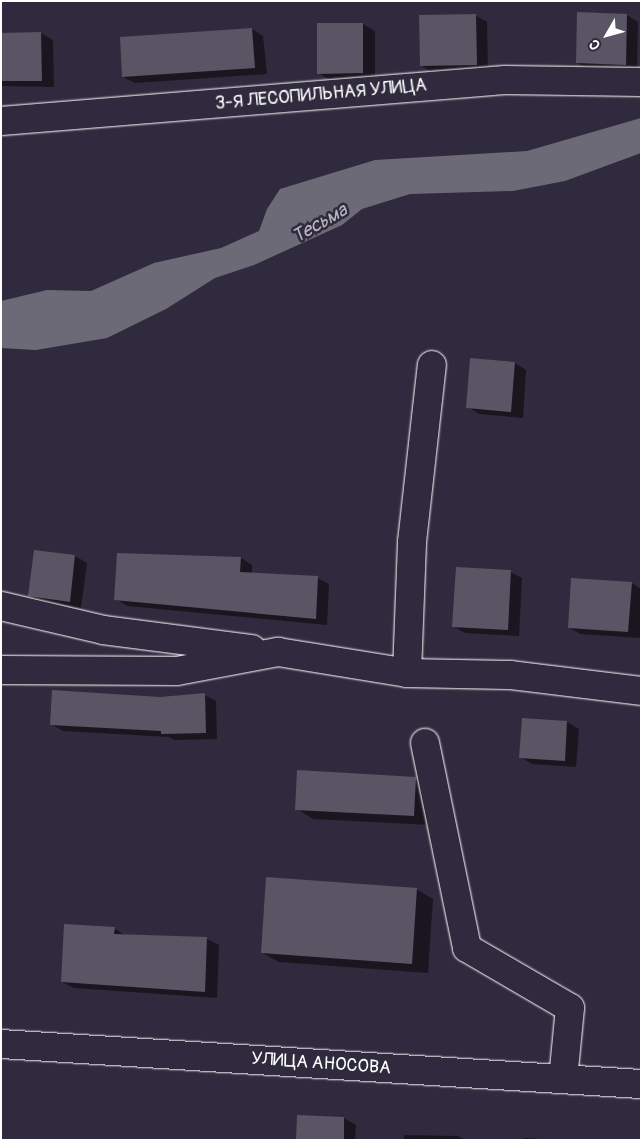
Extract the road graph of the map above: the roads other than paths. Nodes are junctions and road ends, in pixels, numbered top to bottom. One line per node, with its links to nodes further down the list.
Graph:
1 (641, 82): 2 (street, 3-Я ЛЕСОПИЛЬНАЯ УЛИЦА)
2 (1, 121)
3 (432, 365): 7 (street)
4 (1, 606): 5 (street)
5 (278, 652): 6 (street); 7 (street)
6 (1, 670)
7 (408, 673): 8 (street)
8 (641, 691)
9 (425, 743): 11 (street)
10 (1, 1044): 11 (street, УЛИЦА АНОСОВА)
11 (563, 1079): 12 (street, УЛИЦА АНОСОВА)
12 (641, 1084)

